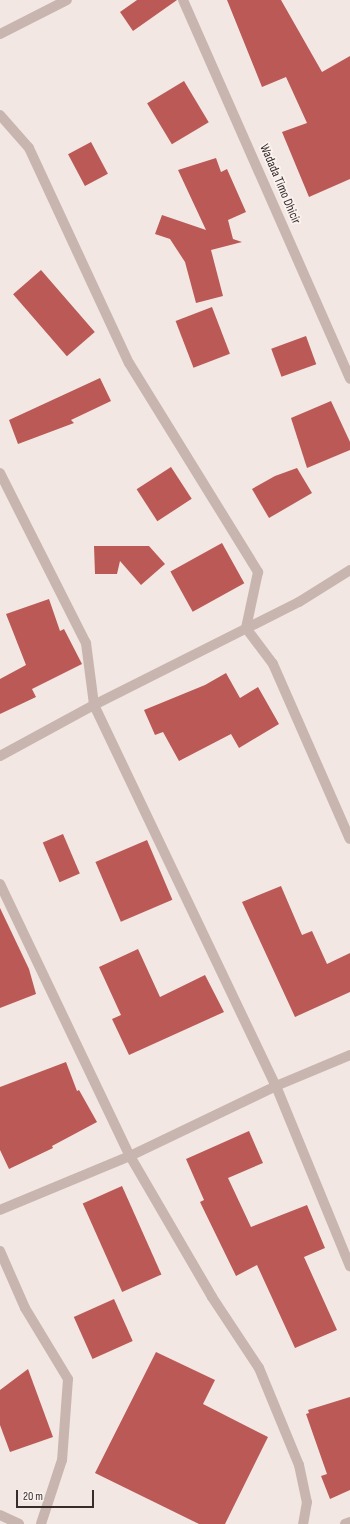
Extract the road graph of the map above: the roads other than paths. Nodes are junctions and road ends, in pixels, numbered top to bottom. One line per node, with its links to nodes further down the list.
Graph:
1 (67, 0): 3 (street)
2 (183, 0): 5 (street, Wadada Timo Dhicir)
3 (0, 34)
4 (0, 115): 8 (street)
5 (350, 379)
6 (0, 473): 9 (street)
7 (350, 570): 8 (street)
8 (246, 628): 9 (street); 11 (street)
9 (94, 704): 10 (street); 14 (street)
10 (0, 756)
11 (350, 839)
12 (0, 884): 15 (street)
13 (350, 1055): 14 (street)
14 (276, 1086): 15 (street); 18 (street)
15 (130, 1156): 16 (street); 23 (street)
16 (0, 1210)
17 (0, 1251): 22 (street)
18 (350, 1266)
19 (0, 1515): 21 (street)
20 (350, 1522): 24 (street)
21 (19, 1524)
22 (41, 1524)
23 (303, 1524)
24 (345, 1524)

